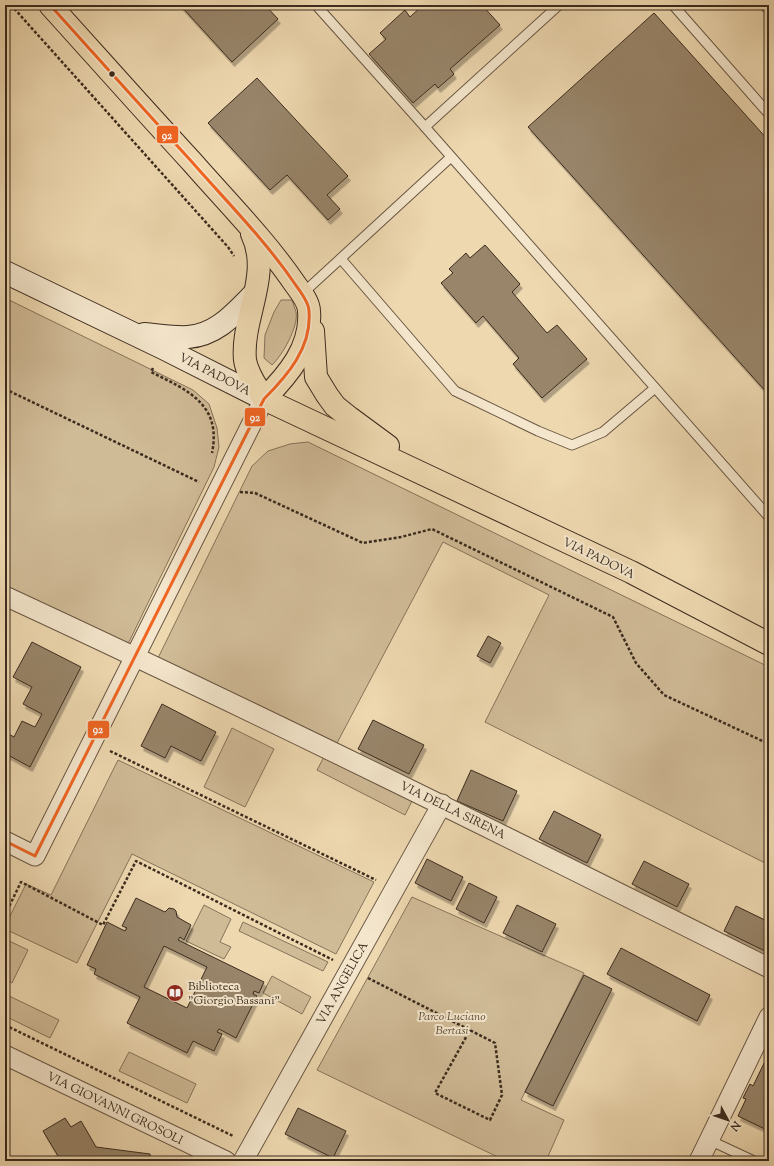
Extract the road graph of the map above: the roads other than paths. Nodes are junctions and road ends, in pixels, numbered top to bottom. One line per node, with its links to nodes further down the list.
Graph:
1 (50, 5): 10 (main road)
2 (316, 5): 8 (lane)
3 (559, 5): 8 (lane)
4 (673, 5): 7 (lane)
5 (764, 5): 6 (lane)
6 (769, 10)
7 (769, 114)
8 (425, 127): 9 (lane)
9 (451, 157): 11 (lane); 16 (lane)
10 (247, 224): 13 (main road); 14 (main road)
11 (341, 259): 14 (lane); 16 (lane)
12 (5, 272): 15 (main road, VIA PADOVA)
13 (254, 294): 15 (main road, VIA PADOVA); 17 (main road)
14 (306, 302): 17 (main road); 18 (main road, VIA PADOVA)
15 (132, 333): 17 (main road, VIA PADOVA)
16 (655, 388): 19 (lane)
17 (264, 398): 18 (main road, VIA PADOVA); 22 (street)
18 (428, 475): 21 (main road, VIA PADOVA)
19 (769, 517)
20 (5, 596): 22 (street, VIA DELLA SIRENA)
21 (769, 644)
22 (135, 656): 23 (street, VIA DELLA SIRENA); 24 (street)
23 (442, 804): 25 (street, VIA DELLA SIRENA); 30 (street, VIA ANGELICA)
24 (5, 841)
25 (769, 968)
26 (769, 1017): 28 (street)
27 (5, 1055): 29 (street, VIA GIOVANNI GROSOLI)
28 (709, 1140): 31 (street); 32 (lane)
29 (226, 1161)
30 (243, 1161)
31 (699, 1161)
32 (751, 1161)

